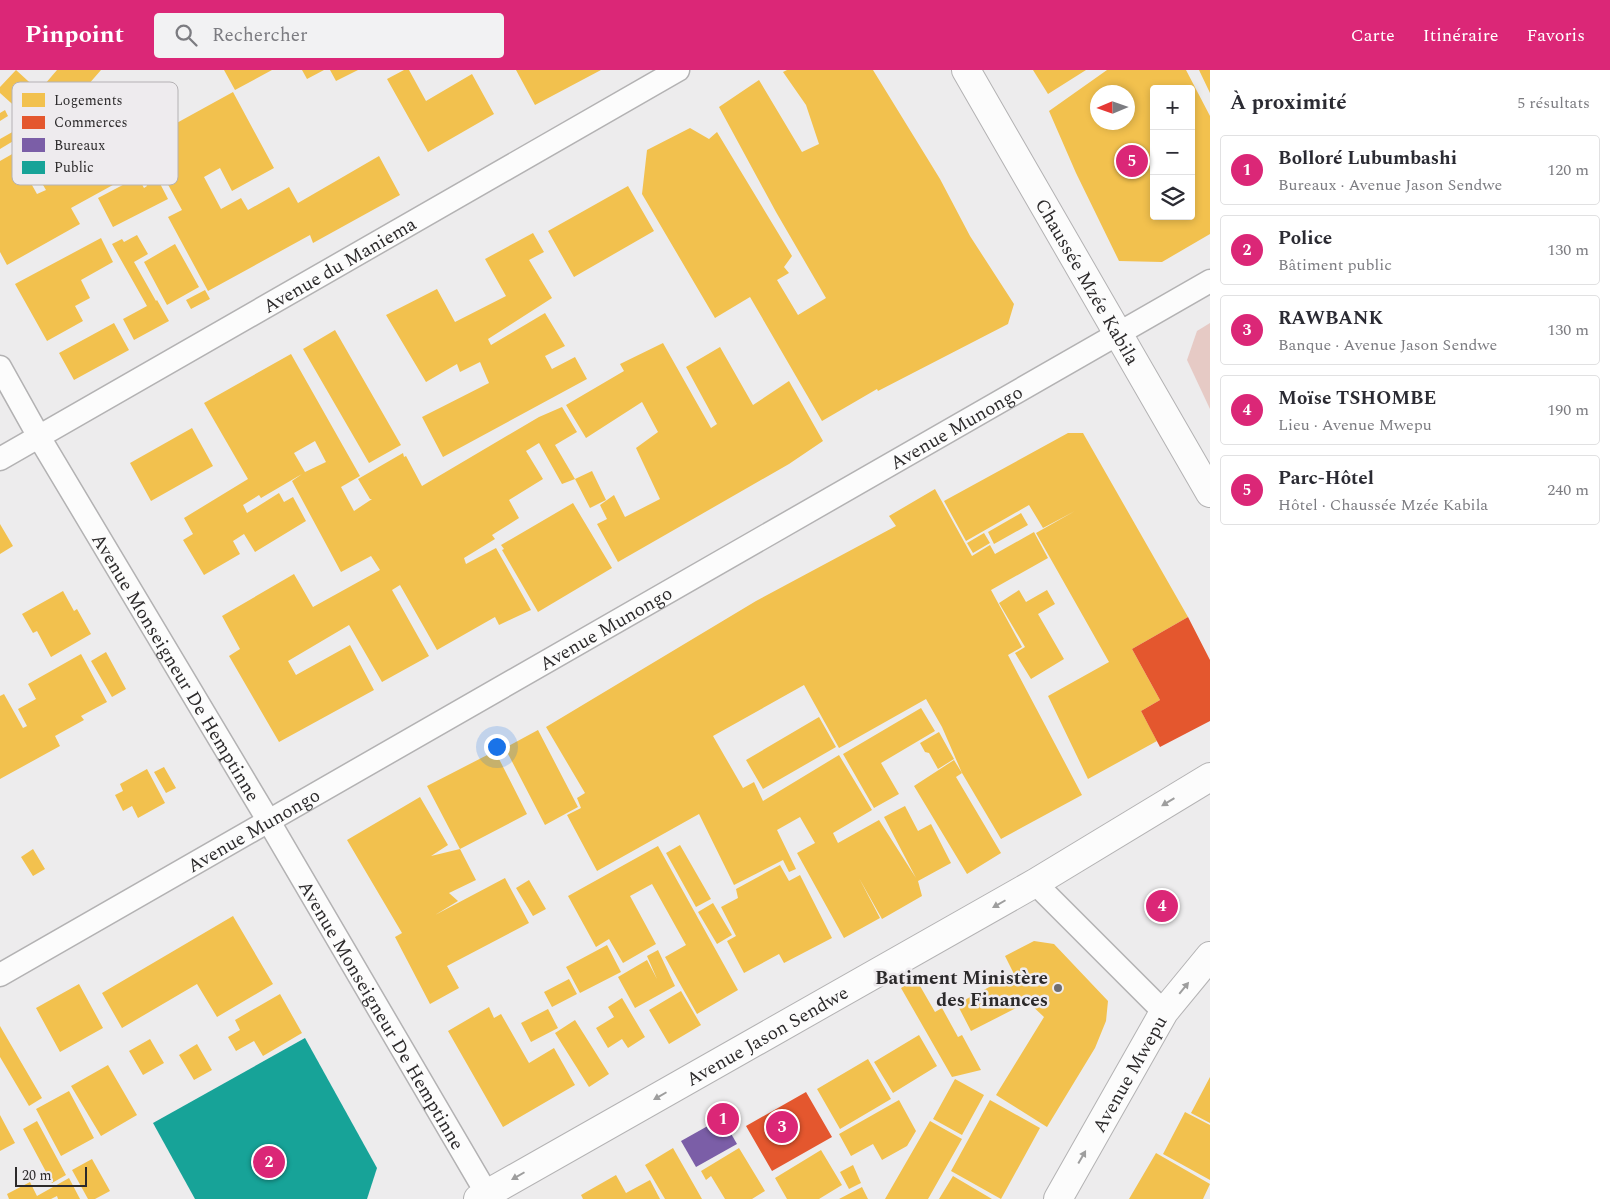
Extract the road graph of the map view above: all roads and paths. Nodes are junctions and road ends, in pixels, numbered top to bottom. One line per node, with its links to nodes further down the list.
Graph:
1 (678, 70): 6 (street, Avenue du Maniema)
2 (966, 70): 4 (main road, Chaussée Mzée Kabila)
3 (1210, 281): 4 (street, Avenue Munongo)
4 (1119, 335): 8 (main road, Chaussée Mzée Kabila); 10 (street, Avenue Munongo)
5 (0, 367): 6 (street, Avenue Monseigneur De Hemptinne)
6 (39, 436): 7 (street, Avenue du Maniema); 10 (street, Avenue Monseigneur De Hemptinne)
7 (0, 459)
8 (1210, 493)
9 (1210, 777): 11 (main road, Avenue Jason Sendwe, one-way to 11)
10 (268, 820): 13 (street, Avenue Munongo); 15 (street, Avenue Monseigneur De Hemptinne)
11 (1035, 883): 14 (street); 15 (main road, Avenue Jason Sendwe, one-way to 15)
12 (1210, 956): 14 (main road, Avenue Mwepu, one-way to 12)
13 (0, 975)
14 (1164, 1012): 16 (main road, Avenue Mwepu, one-way to 14)
15 (485, 1197)
16 (1058, 1199)

